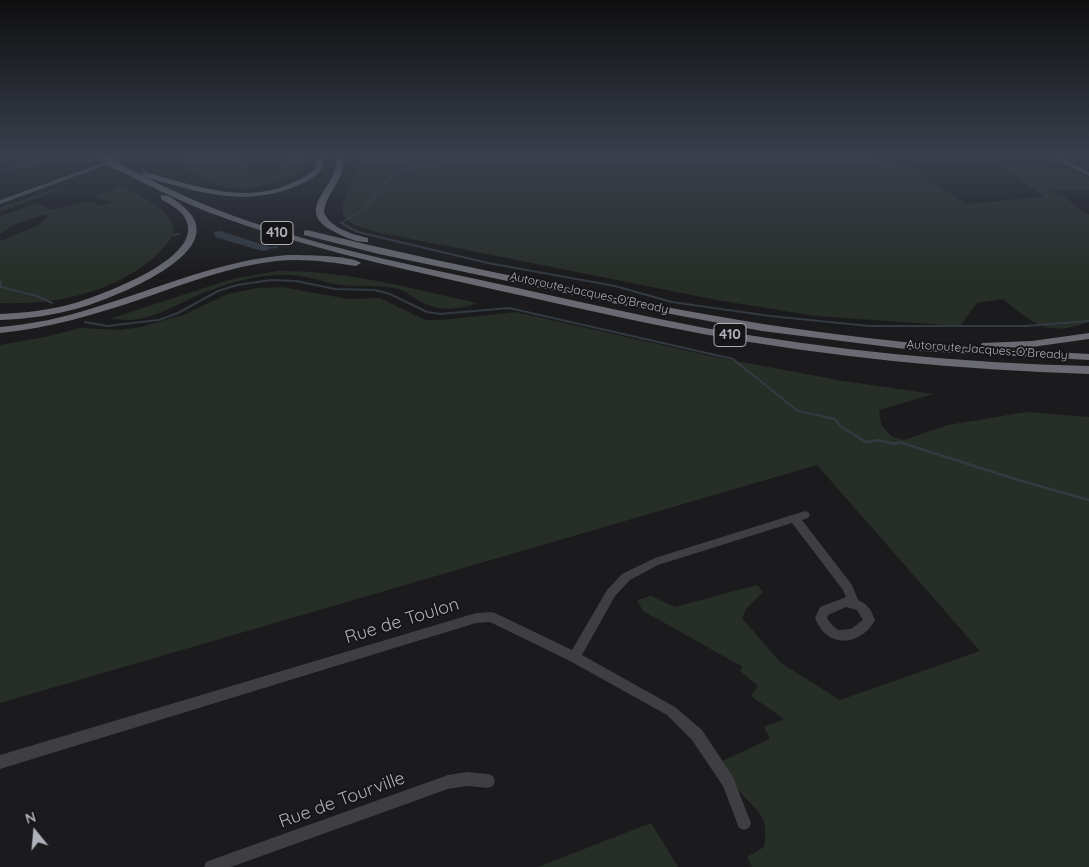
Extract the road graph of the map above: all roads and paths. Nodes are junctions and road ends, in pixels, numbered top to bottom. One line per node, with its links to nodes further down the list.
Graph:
1 (13, 197): 6 (main road)
2 (167, 197): 9 (highway)
3 (183, 197): 8 (highway, Autoroute Jacques-O'Bready / 410)
4 (196, 197): 7 (highway, Autoroute Jacques-O'Bready / 410)
5 (324, 197): 7 (highway)
6 (0, 202)
7 (449, 266): 12 (highway, Autoroute Jacques-O'Bready / 410)
8 (423, 271): 10 (highway); 14 (highway, Autoroute Jacques-O'Bready / 410)
9 (0, 317)
10 (0, 330)
11 (1089, 336): 12 (highway)
12 (889, 344): 13 (highway, Autoroute Jacques-O'Bready / 410)
13 (1089, 357)
14 (991, 366): 15 (highway, Autoroute Jacques-O'Bready / 410); 16 (highway)
15 (1089, 370)
16 (1089, 377)
17 (800, 517): 18 (street); 19 (street)
18 (853, 602)
19 (574, 657): 20 (street, Rue de Toulon); 22 (street, Rue de Toulon)
20 (0, 762)
21 (488, 781): 23 (street, Rue de Tourville)
22 (744, 823)
23 (211, 867)

